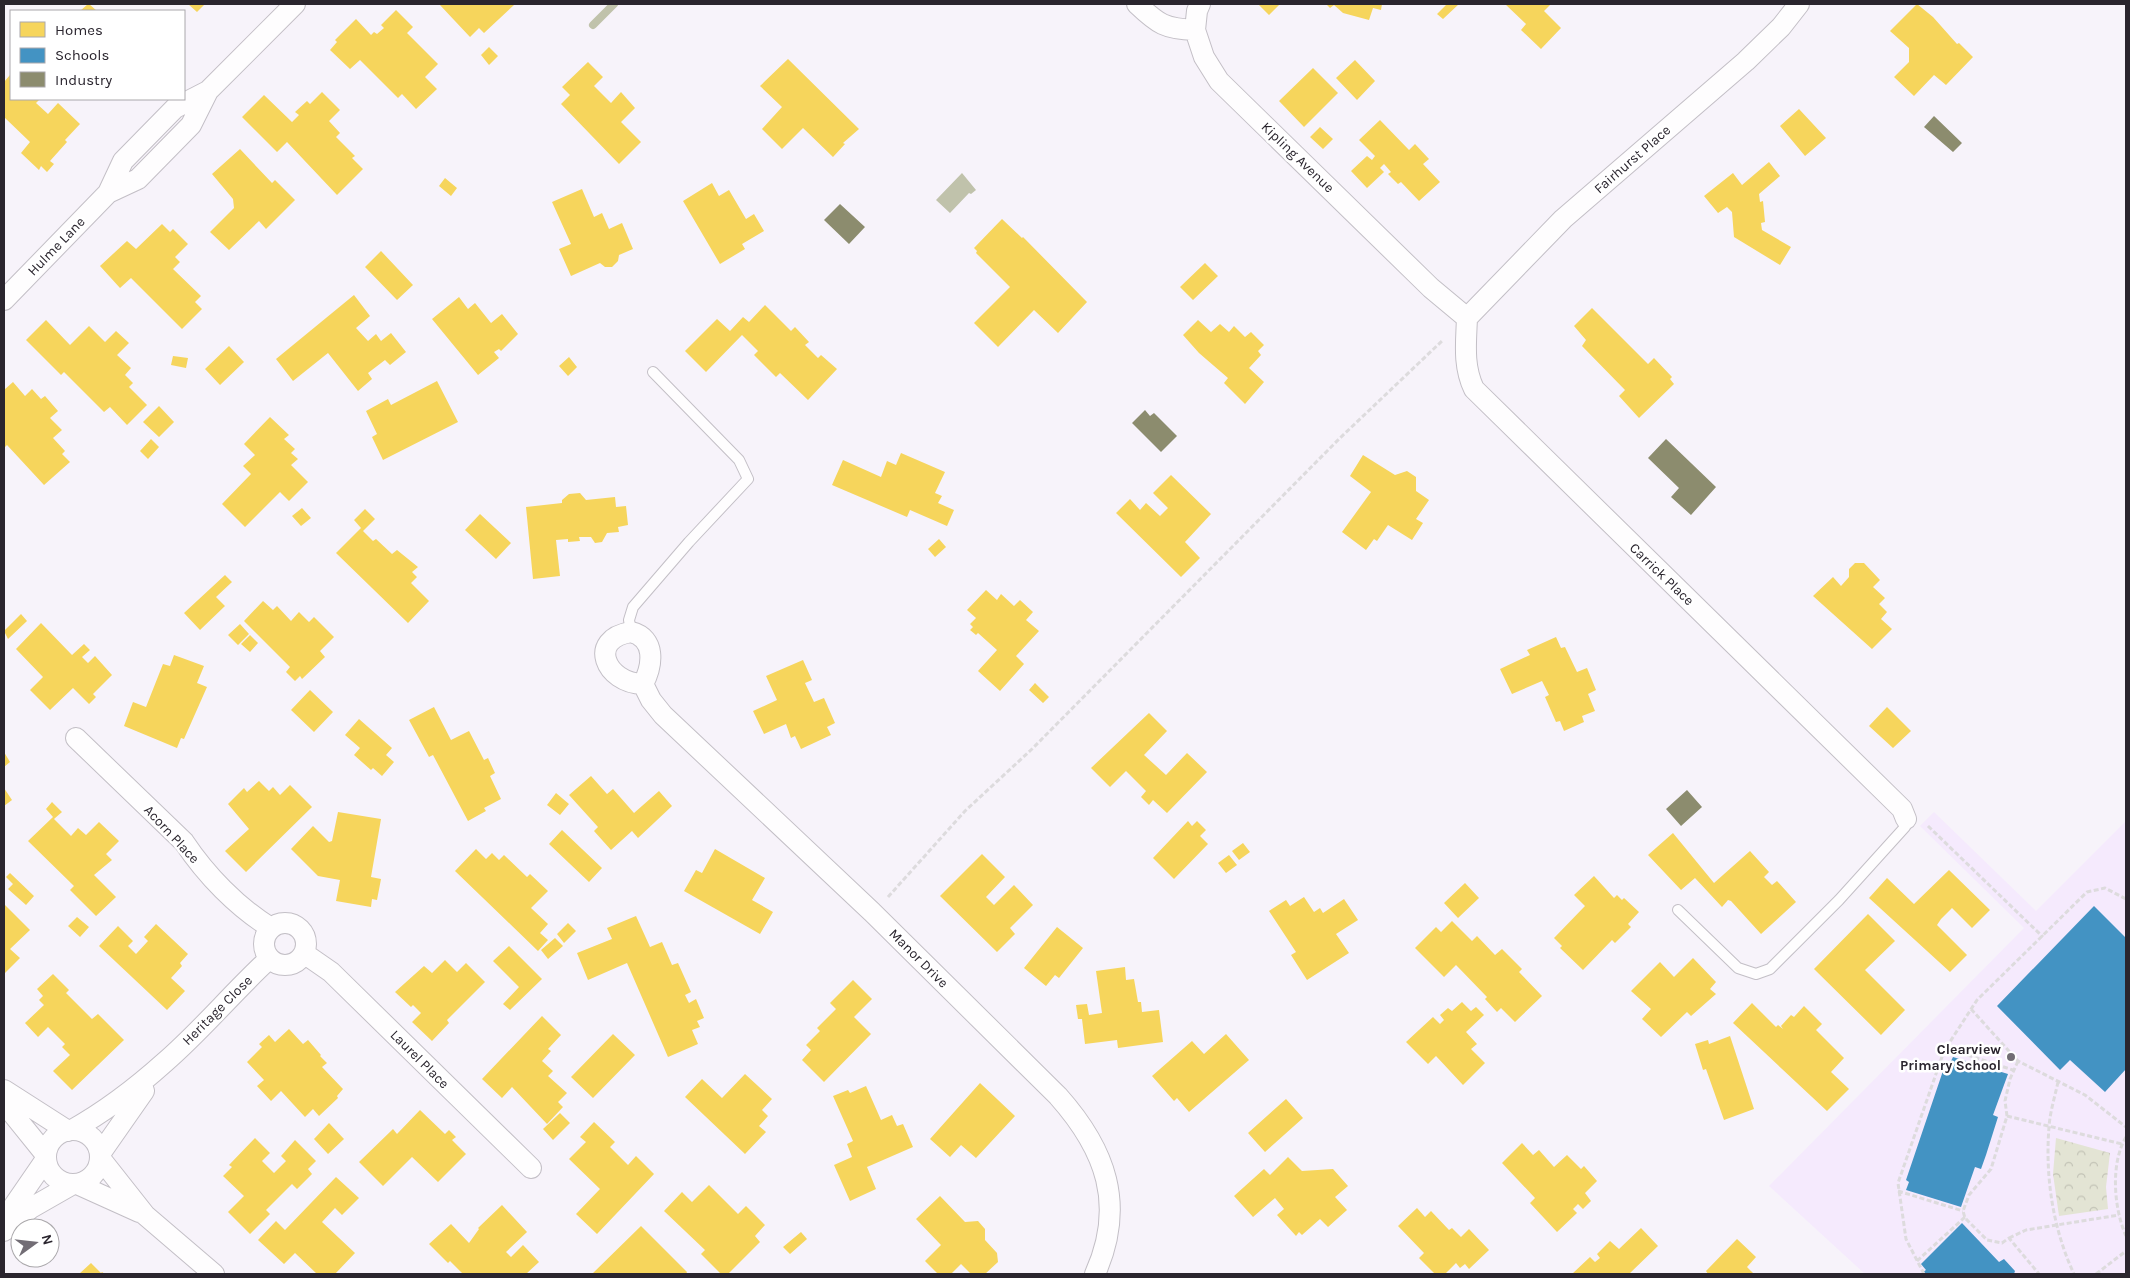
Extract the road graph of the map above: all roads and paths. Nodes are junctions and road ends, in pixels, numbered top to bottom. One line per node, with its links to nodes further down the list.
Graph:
1 (295, 4): 6 (street, Hulme Lane)
2 (1137, 4): 5 (street)
3 (1200, 4): 5 (street)
4 (1799, 4): 7 (street, Fairhurst Place)
5 (1195, 30): 7 (street, Kipling Avenue)
6 (4, 300)
7 (1467, 318): 12 (street, Carrick Place); 15 (path)
8 (652, 372): 9 (lane)
9 (631, 632): 10 (street); 10 (street)
10 (644, 684): 15 (street, Manor Drive)
11 (76, 738): 16 (street, Acorn Place)
12 (1904, 814): 14 (lane); 17 (path)
13 (2126, 899): 17 (path)
14 (1678, 910)
15 (872, 912): 51 (street, Manor Drive)
16 (271, 928): 18 (street); 19 (street)
17 (2043, 937): 20 (path)
18 (305, 954): 19 (street); 36 (street, Laurel Place)
19 (269, 959): 22 (street, Heritage Close)
20 (1971, 1010): 21 (path); 23 (path)
21 (1946, 1048): 24 (path); 38 (path)
22 (166, 1061): 31 (street, Heritage Close); 34 (street, Heritage Close)
23 (2018, 1061): 24 (path); 25 (path)
24 (2013, 1070): 28 (path)
25 (2058, 1082): 29 (path); 30 (path)
26 (4, 1090): 31 (street)
27 (4, 1103): 35 (street)
28 (2007, 1116): 29 (path); 39 (path)
29 (2049, 1126): 33 (path); 44 (path)
30 (2126, 1127)
31 (70, 1131): 34 (street); 35 (street)
32 (2126, 1138): 33 (path)
33 (2122, 1144): 41 (path)
34 (100, 1156): 37 (street); 40 (street)
35 (46, 1157): 37 (street); 43 (street)
36 (531, 1168)
37 (75, 1184): 40 (street); 45 (street)
38 (1898, 1191): 39 (path); 49 (path)
39 (1963, 1211): 42 (path)
40 (145, 1215): 50 (street)
41 (2119, 1215): 44 (path); 46 (path)
42 (1964, 1217): 47 (path); 49 (path)
43 (4, 1220)
44 (2057, 1225): 47 (path); 54 (path)
45 (4, 1231)
46 (2126, 1236)
47 (2009, 1238): 53 (path)
48 (2126, 1251): 55 (path)
49 (1917, 1261): 52 (path)
50 (214, 1274)
51 (1095, 1274)
52 (1924, 1274)
53 (2039, 1274)
54 (2074, 1274)
55 (2096, 1274)

